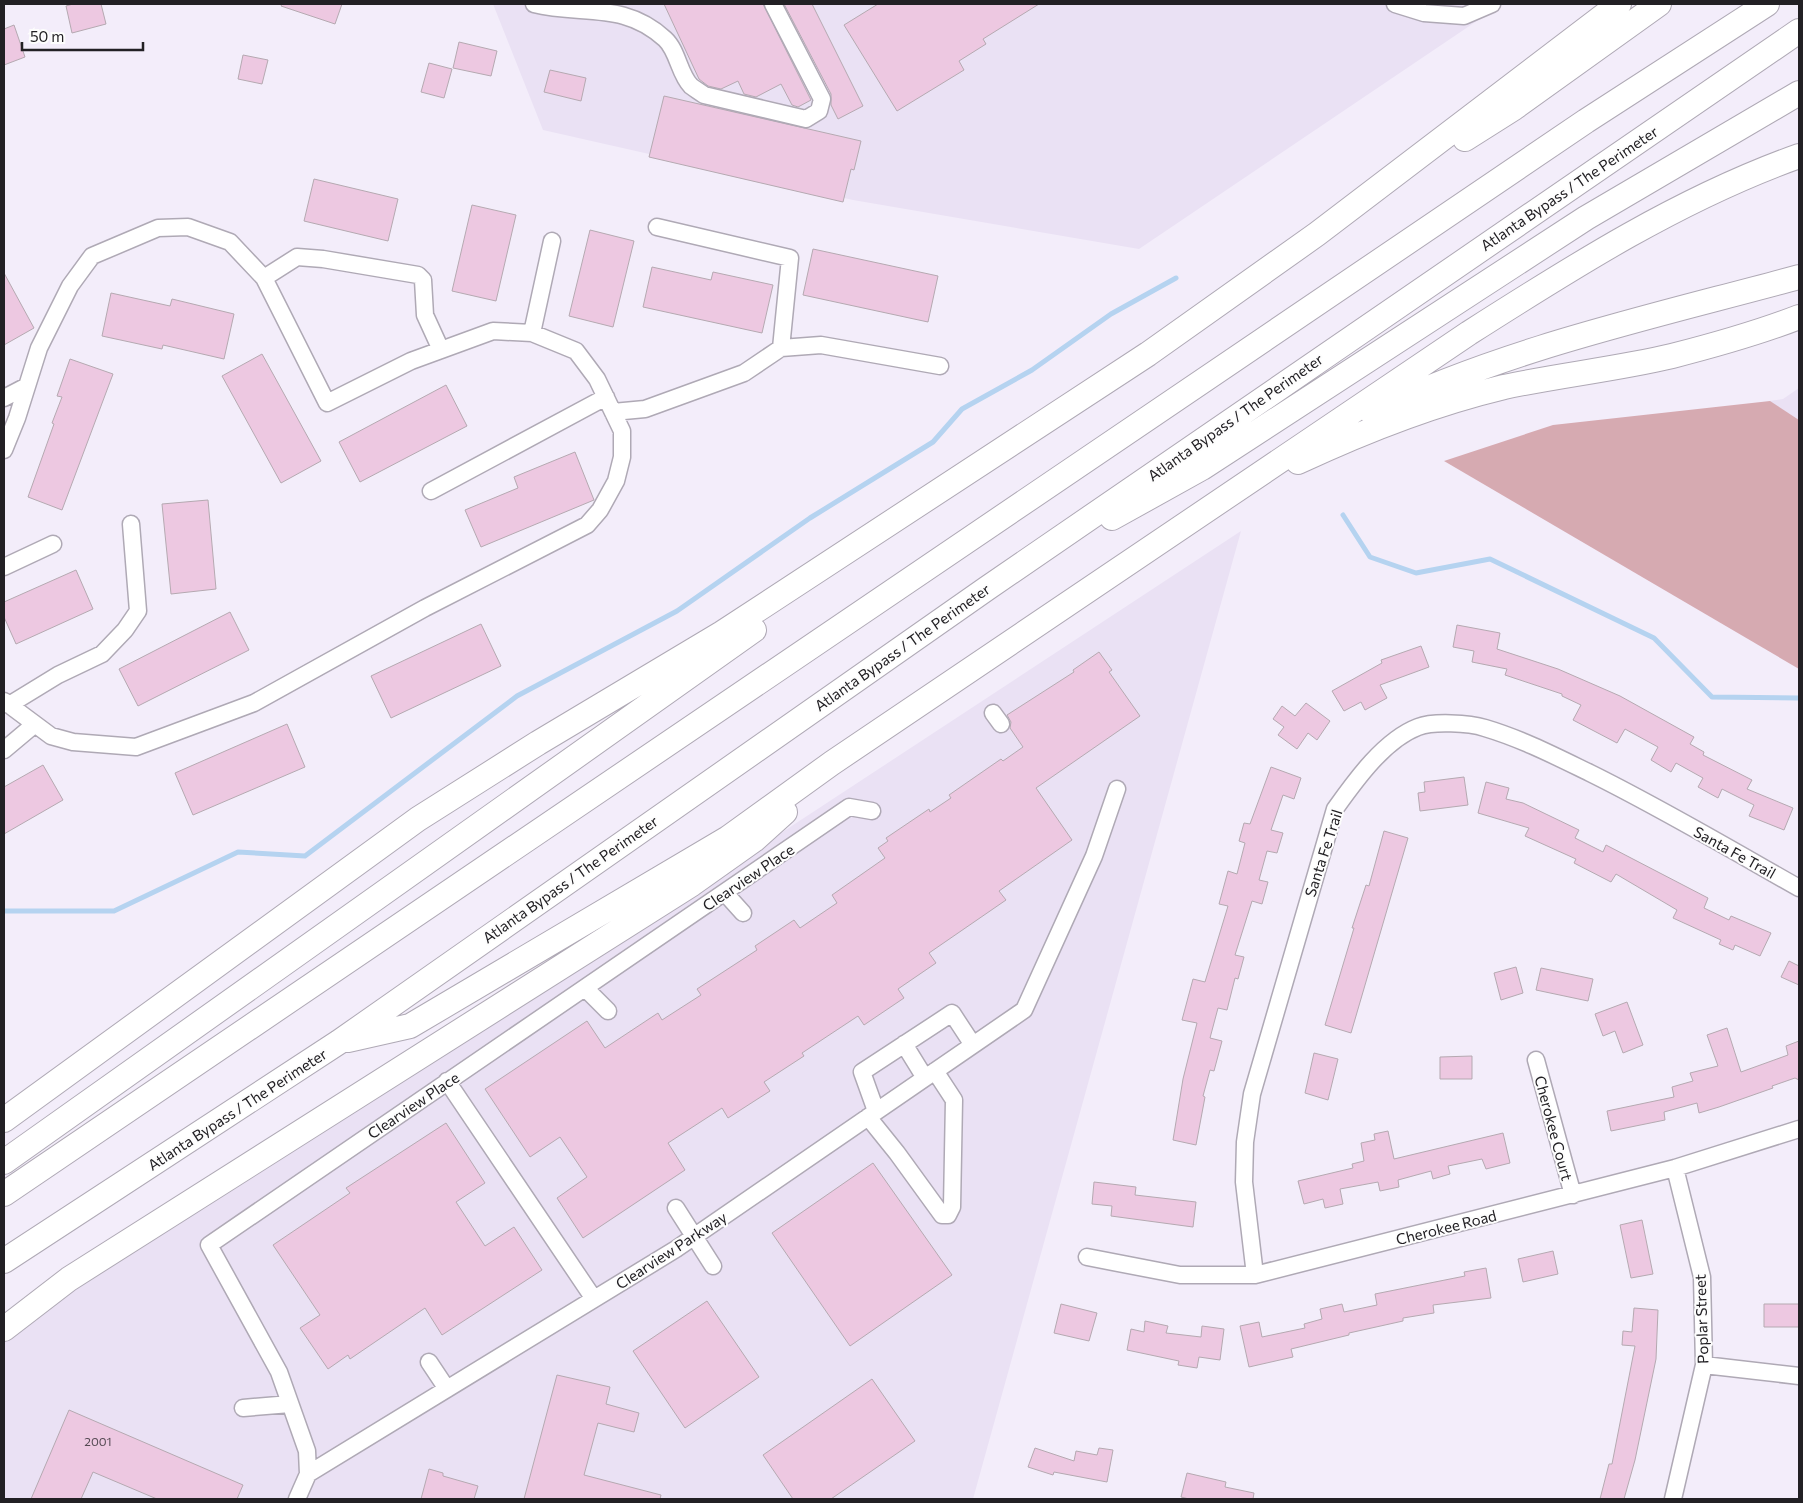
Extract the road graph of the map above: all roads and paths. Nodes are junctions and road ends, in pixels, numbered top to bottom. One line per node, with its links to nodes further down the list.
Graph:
1 (773, 4): 9 (street)
2 (1395, 4): 3 (street)
3 (1492, 4)
4 (1620, 4): 15 (highway)
5 (1659, 4): 15 (highway)
6 (1742, 4): 12 (highway)
7 (1767, 4): 12 (highway)
8 (542, 5): 9 (street)
9 (611, 7)
10 (1799, 31): 37 (highway, Atlanta Bypass / The Perimeter)
11 (1799, 93): 37 (highway)
12 (1586, 121): 60 (highway)
13 (1799, 156): 30 (highway)
14 (658, 227): 21 (street)
15 (1317, 234): 31 (highway)
16 (552, 241): 20 (street)
17 (1799, 277): 30 (highway)
18 (264, 278): 22 (street); 22 (street); 24 (street)
19 (1799, 317): 33 (highway)
20 (532, 333): 22 (street); 25 (street)
21 (781, 348): 23 (street); 27 (street)
22 (441, 350)
23 (940, 366)
24 (27, 386): 26 (street); 28 (street)
25 (606, 397): 27 (street); 32 (street)
26 (4, 398)
27 (613, 412): 39 (street)
28 (10, 422): 29 (street)
29 (4, 450)
30 (1288, 455): 33 (highway)
31 (976, 465): 56 (highway); 58 (highway)
32 (431, 491)
33 (1214, 506): 41 (highway)
34 (131, 524): 38 (street)
35 (53, 544): 36 (street)
36 (4, 567)
37 (986, 589): 49 (highway, Atlanta Bypass / The Perimeter)
38 (7, 703): 39 (street)
39 (35, 724): 40 (street)
40 (4, 750)
41 (832, 763): 49 (highway); 69 (highway)
42 (1117, 788): 51 (street, Clearview Parkway)
43 (872, 811): 45 (street, Clearview Place)
44 (1799, 888): 67 (street, Santa Fe Trail)
45 (725, 893): 46 (street); 47 (street, Clearview Place)
46 (742, 913)
47 (585, 988): 48 (street); 54 (street, Clearview Place)
48 (608, 1011)
49 (339, 1042): 65 (highway, Atlanta Bypass / The Perimeter)
50 (904, 1044): 51 (street); 53 (street); 55 (street)
51 (973, 1045): 53 (street, Clearview Parkway)
52 (1536, 1060): 61 (street, Cherokee Court)
53 (930, 1075): 55 (street, Clearview Parkway); 55 (street)
54 (447, 1081): 68 (street); 74 (street, Clearview Place)
55 (872, 1114): 63 (street, Clearview Parkway)
56 (4, 1120)
57 (1799, 1129): 59 (street, Cherokee Road)
58 (4, 1162)
59 (1675, 1168): 61 (street, Cherokee Road); 71 (street, Poplar Street)
60 (4, 1194)
61 (1573, 1195): 67 (street, Cherokee Road)
62 (676, 1208): 63 (street)
63 (694, 1236): 66 (street); 68 (street, Clearview Parkway)
64 (1087, 1257): 67 (street, Cherokee Road)
65 (4, 1261)
66 (713, 1266)
67 (1255, 1275)
68 (594, 1299): 73 (street, Clearview Parkway)
69 (4, 1329)
70 (429, 1362): 73 (street)
71 (1704, 1365): 72 (street); 78 (street, Poplar Street)
72 (1799, 1376)
73 (447, 1390): 76 (street, Clearview Parkway)
74 (290, 1404): 75 (street); 76 (street, Clearview Place)
75 (243, 1408)
76 (308, 1474): 77 (street, Clearview Place)
77 (297, 1499)
78 (1673, 1499)

